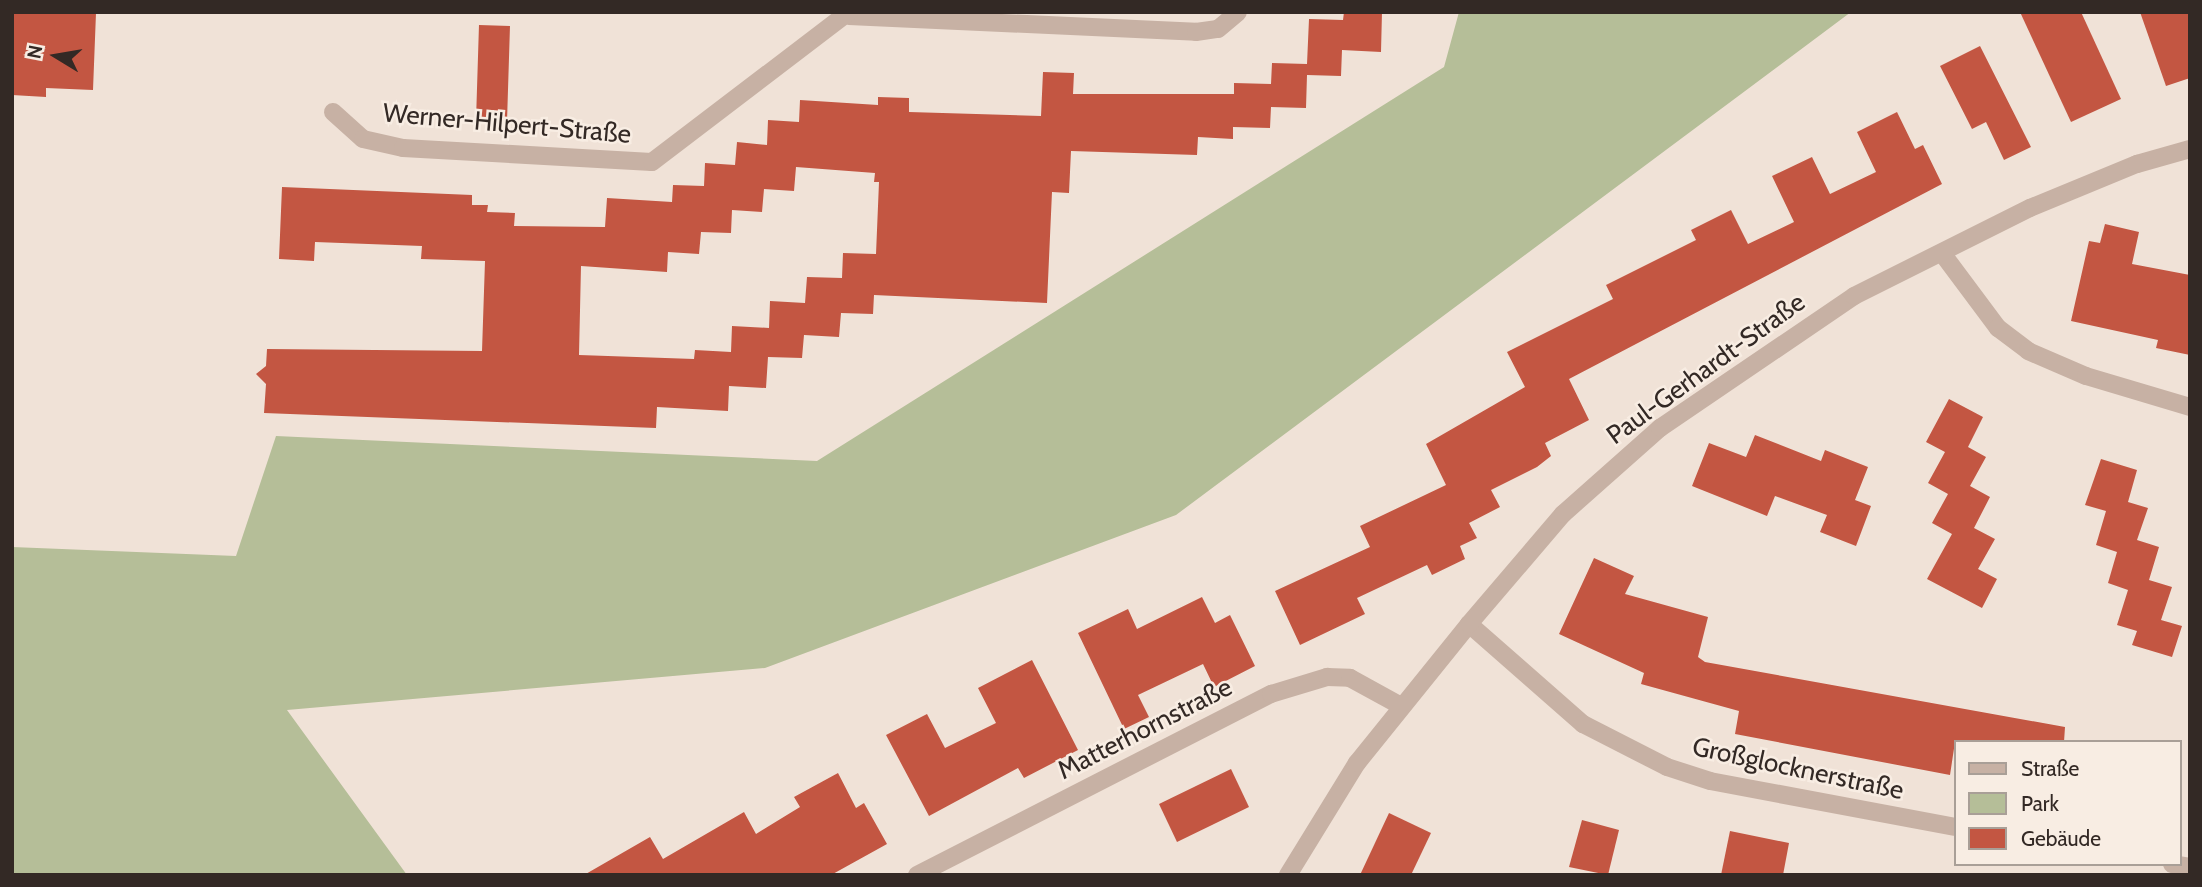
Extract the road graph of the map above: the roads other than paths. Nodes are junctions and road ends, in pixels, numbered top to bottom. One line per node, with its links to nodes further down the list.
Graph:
1 (1238, 12): 2 (street, Werner-Hilpert-Straße)
2 (849, 14): 3 (street, Werner-Hilpert-Straße)
3 (332, 112)
4 (2190, 149): 5 (street, Paul-Gerhardt-Straße)
5 (1941, 253): 6 (street); 7 (street, Paul-Gerhardt-Straße)
6 (2190, 407)
7 (1469, 624): 8 (street, Paul-Gerhardt-Straße); 9 (street, Großglocknerstraße)
8 (1401, 706): 10 (street, Matterhornstraße); 11 (street, Paul-Gerhardt-Straße)
9 (1954, 827)
10 (918, 875)
11 (1288, 875)

